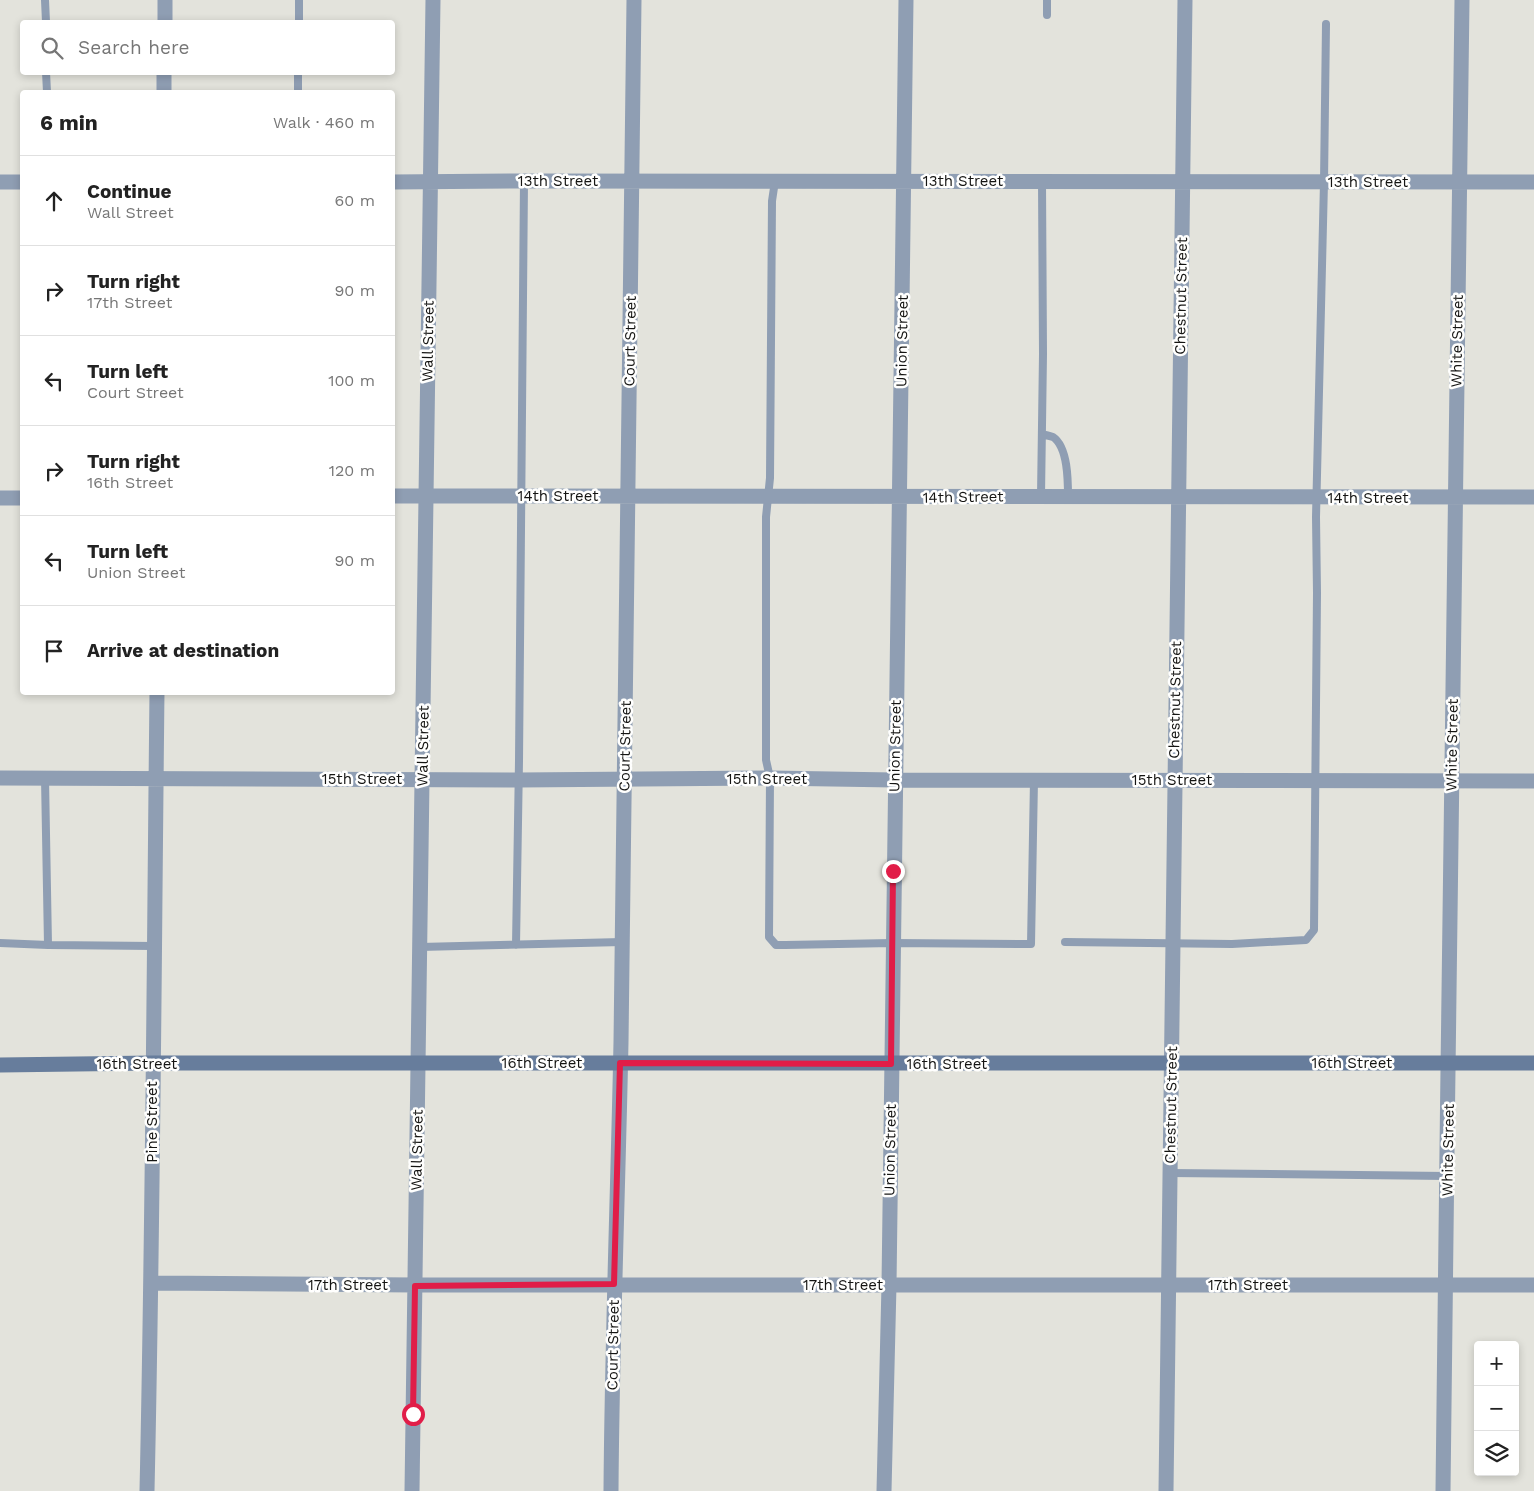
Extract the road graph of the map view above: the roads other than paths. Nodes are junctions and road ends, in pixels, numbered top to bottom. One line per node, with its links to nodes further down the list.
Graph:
1 (46, 0): 11 (lane)
2 (165, 0): 12 (street)
3 (300, 0): 13 (lane)
4 (432, 0): 27 (street, Wall Street)
5 (634, 0): 28 (street, Court Street)
6 (906, 0): 30 (street, Union Street)
7 (1047, 0): 10 (lane)
8 (1185, 0): 23 (street, Chestnut Street)
9 (1462, 0): 32 (street, White Street)
10 (1047, 15)
11 (46, 20)
12 (165, 20)
13 (299, 20)
14 (1326, 24): 31 (lane)
15 (46, 75): 18 (lane)
16 (164, 75): 19 (street)
17 (298, 75): 20 (lane)
18 (47, 90)
19 (164, 90)
20 (298, 90)
21 (524, 181): 27 (street, 13th Street); 28 (street, 13th Street); 37 (lane)
22 (1042, 181): 23 (street, 13th Street); 30 (street, 13th Street); 34 (lane)
23 (1182, 181): 31 (street, 13th Street); 47 (street, Chestnut Street)
24 (0, 182): 25 (street)
25 (20, 182)
26 (395, 182): 27 (street, 13th Street)
27 (430, 182): 36 (street, Wall Street)
28 (632, 182): 29 (street, 13th Street); 38 (street, Court Street)
29 (776, 182): 30 (street, 13th Street); 40 (lane)
30 (904, 182): 46 (street, Union Street)
31 (1324, 182): 32 (street, 13th Street); 48 (lane)
32 (1460, 182): 33 (street, 13th Street); 42 (street, White Street)
33 (1534, 182)
34 (1042, 434): 39 (lane); 41 (lane)
35 (395, 496): 36 (street, 14th Street)
36 (426, 496): 37 (street, 14th Street); 54 (street, Wall Street)
37 (520, 496): 38 (street, 14th Street); 56 (lane)
38 (629, 496): 40 (street, 14th Street); 55 (street, Court Street)
39 (1041, 496): 41 (street, 14th Street); 46 (street, 14th Street)
40 (768, 497): 46 (street, 14th Street); 53 (lane)
41 (1068, 497): 47 (street, 14th Street)
42 (1455, 497): 43 (street, 14th Street); 48 (street, 14th Street); 61 (street, White Street)
43 (1534, 497)
44 (0, 498): 45 (street)
45 (20, 498)
46 (899, 498): 57 (street, Union Street)
47 (1178, 498): 48 (street, 14th Street); 59 (street, Chestnut Street)
48 (1317, 498): 60 (lane)
49 (157, 695): 52 (street, Pine Street)
50 (0, 778): 51 (street, 15th Street)
51 (45, 778): 52 (street, 15th Street); 68 (lane)
52 (156, 778): 54 (street, 15th Street); 70 (street, Pine Street)
53 (770, 778): 55 (street, 15th Street); 57 (street, 15th Street); 66 (lane)
54 (423, 779): 56 (street, 15th Street); 71 (street, Wall Street)
55 (624, 779): 56 (street, 15th Street); 63 (street, Court Street)
56 (519, 780): 69 (lane)
57 (894, 780): 58 (street, 15th Street); 66 (street, Union Street)
58 (1034, 780): 59 (street, 15th Street); 66 (lane)
59 (1174, 780): 60 (street, 15th Street); 67 (street, Chestnut Street)
60 (1315, 780): 61 (street, 15th Street); 67 (lane)
61 (1451, 780): 62 (street, 15th Street); 72 (street, White Street)
62 (1534, 781)
63 (622, 942): 69 (lane); 74 (street, Court Street)
64 (1065, 942): 67 (lane)
65 (0, 943): 68 (lane)
66 (892, 943): 78 (street, Union Street)
67 (1173, 943): 75 (street, Chestnut Street)
68 (48, 944): 70 (lane)
69 (516, 945): 71 (lane)
70 (154, 946): 73 (street, Pine Street)
71 (420, 947): 77 (street, Wall Street)
72 (1449, 1062): 75 (street, 16th Street); 76 (street, 16th Street); 81 (street, White Street)
73 (152, 1063): 77 (street, 16th Street); 79 (street, 16th Street); 82 (street, Pine Street)
74 (620, 1063): 77 (street, 16th Street); 78 (street, 16th Street); 83 (street, Court Street)
75 (1171, 1063): 78 (street, 16th Street); 80 (street, Chestnut Street)
76 (1534, 1063)
77 (418, 1064): 87 (street, Wall Street)
78 (891, 1064): 84 (street, Union Street)
79 (0, 1065)
80 (1170, 1173): 81 (lane); 85 (street, Chestnut Street)
81 (1448, 1176): 88 (street, White Street)
82 (152, 1283): 87 (street, 17th Street); 89 (street, Pine Street)
83 (614, 1284): 84 (street, 17th Street); 87 (street, 17th Street); 91 (street, Court Street)
84 (889, 1285): 85 (street, 17th Street); 92 (street, Union Street)
85 (1168, 1285): 88 (street, 17th Street); 93 (street, Chestnut Street)
86 (1534, 1285): 88 (street, 17th Street)
87 (415, 1286): 90 (street, Wall Street)
88 (1445, 1286): 94 (street, White Street)
89 (147, 1491)
90 (412, 1491)
91 (611, 1491)
92 (884, 1491)
93 (1166, 1491)
94 (1443, 1491)

